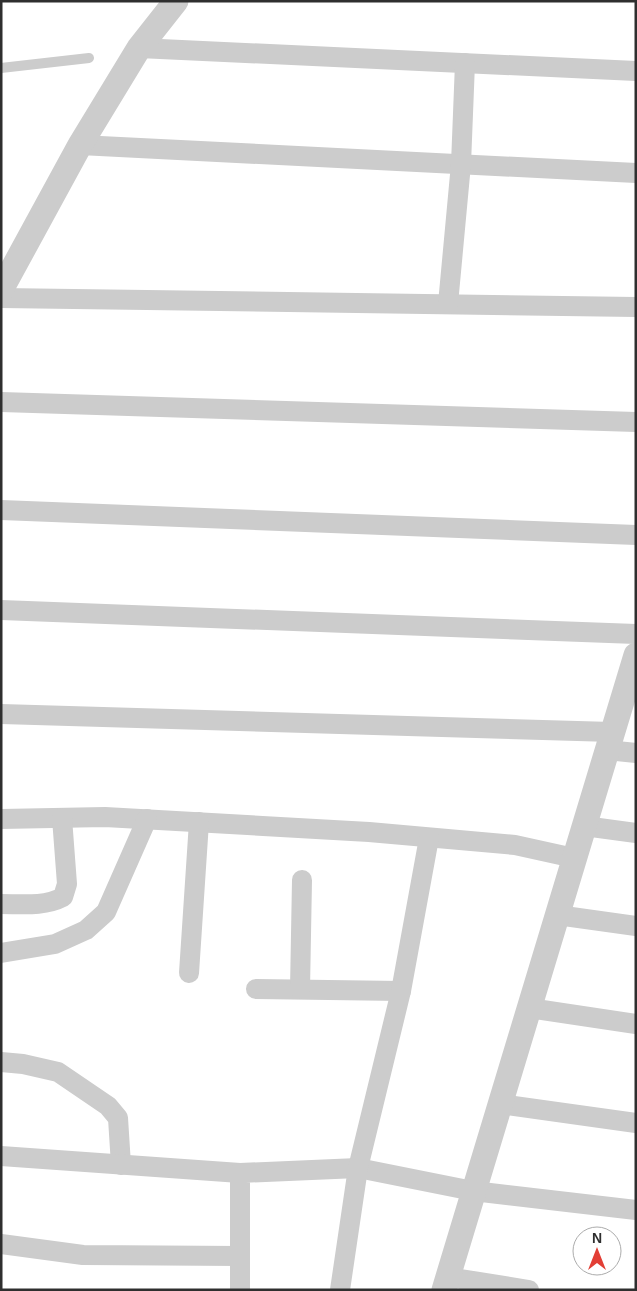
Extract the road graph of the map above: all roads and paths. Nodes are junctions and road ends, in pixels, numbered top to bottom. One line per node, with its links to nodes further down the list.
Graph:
1 (176, 1): 2 (street)
2 (139, 48): 4 (street); 7 (street)
3 (89, 58): 5 (lane)
4 (465, 63): 6 (street); 8 (street)
5 (1, 68)
6 (636, 70)
7 (80, 145): 8 (street); 10 (street)
8 (461, 164): 9 (street); 12 (street)
9 (636, 174)
10 (1, 290)
11 (1, 298): 12 (street)
12 (448, 304): 13 (street)
13 (636, 307)
14 (1, 402): 15 (street)
15 (636, 422)
16 (1, 510): 17 (street)
17 (636, 535)
18 (1, 610): 19 (street)
19 (636, 634)
20 (636, 655): 22 (street)
21 (1, 714): 22 (street)
22 (610, 741): 23 (street); 28 (street)
23 (636, 753)
24 (62, 818): 25 (street); 26 (street); 33 (street)
25 (1, 819)
26 (147, 819): 27 (street); 36 (street)
27 (198, 822): 30 (street); 37 (street)
28 (584, 826): 29 (street); 31 (street)
29 (636, 833)
30 (429, 838): 31 (street); 40 (street)
31 (574, 858): 34 (street)
32 (302, 880): 39 (street)
33 (1, 904)
34 (557, 915): 35 (street); 41 (street)
35 (636, 926)
36 (1, 953)
37 (189, 973)
38 (256, 989): 39 (street)
39 (300, 989): 40 (street)
40 (401, 991): 48 (street)
41 (529, 1008): 42 (street); 44 (street)
42 (636, 1024)
43 (1, 1062): 47 (street)
44 (500, 1104): 45 (street); 50 (street)
45 (636, 1123)
46 (1, 1156): 47 (street)
47 (122, 1165): 49 (street)
48 (358, 1168): 49 (street); 50 (street); 56 (street)
49 (240, 1173): 53 (street)
50 (474, 1191): 51 (street); 54 (street)
51 (636, 1210)
52 (1, 1244): 53 (street)
53 (240, 1256): 55 (street)
54 (446, 1284): 57 (street)
55 (240, 1290)
56 (340, 1290)
57 (529, 1290)

